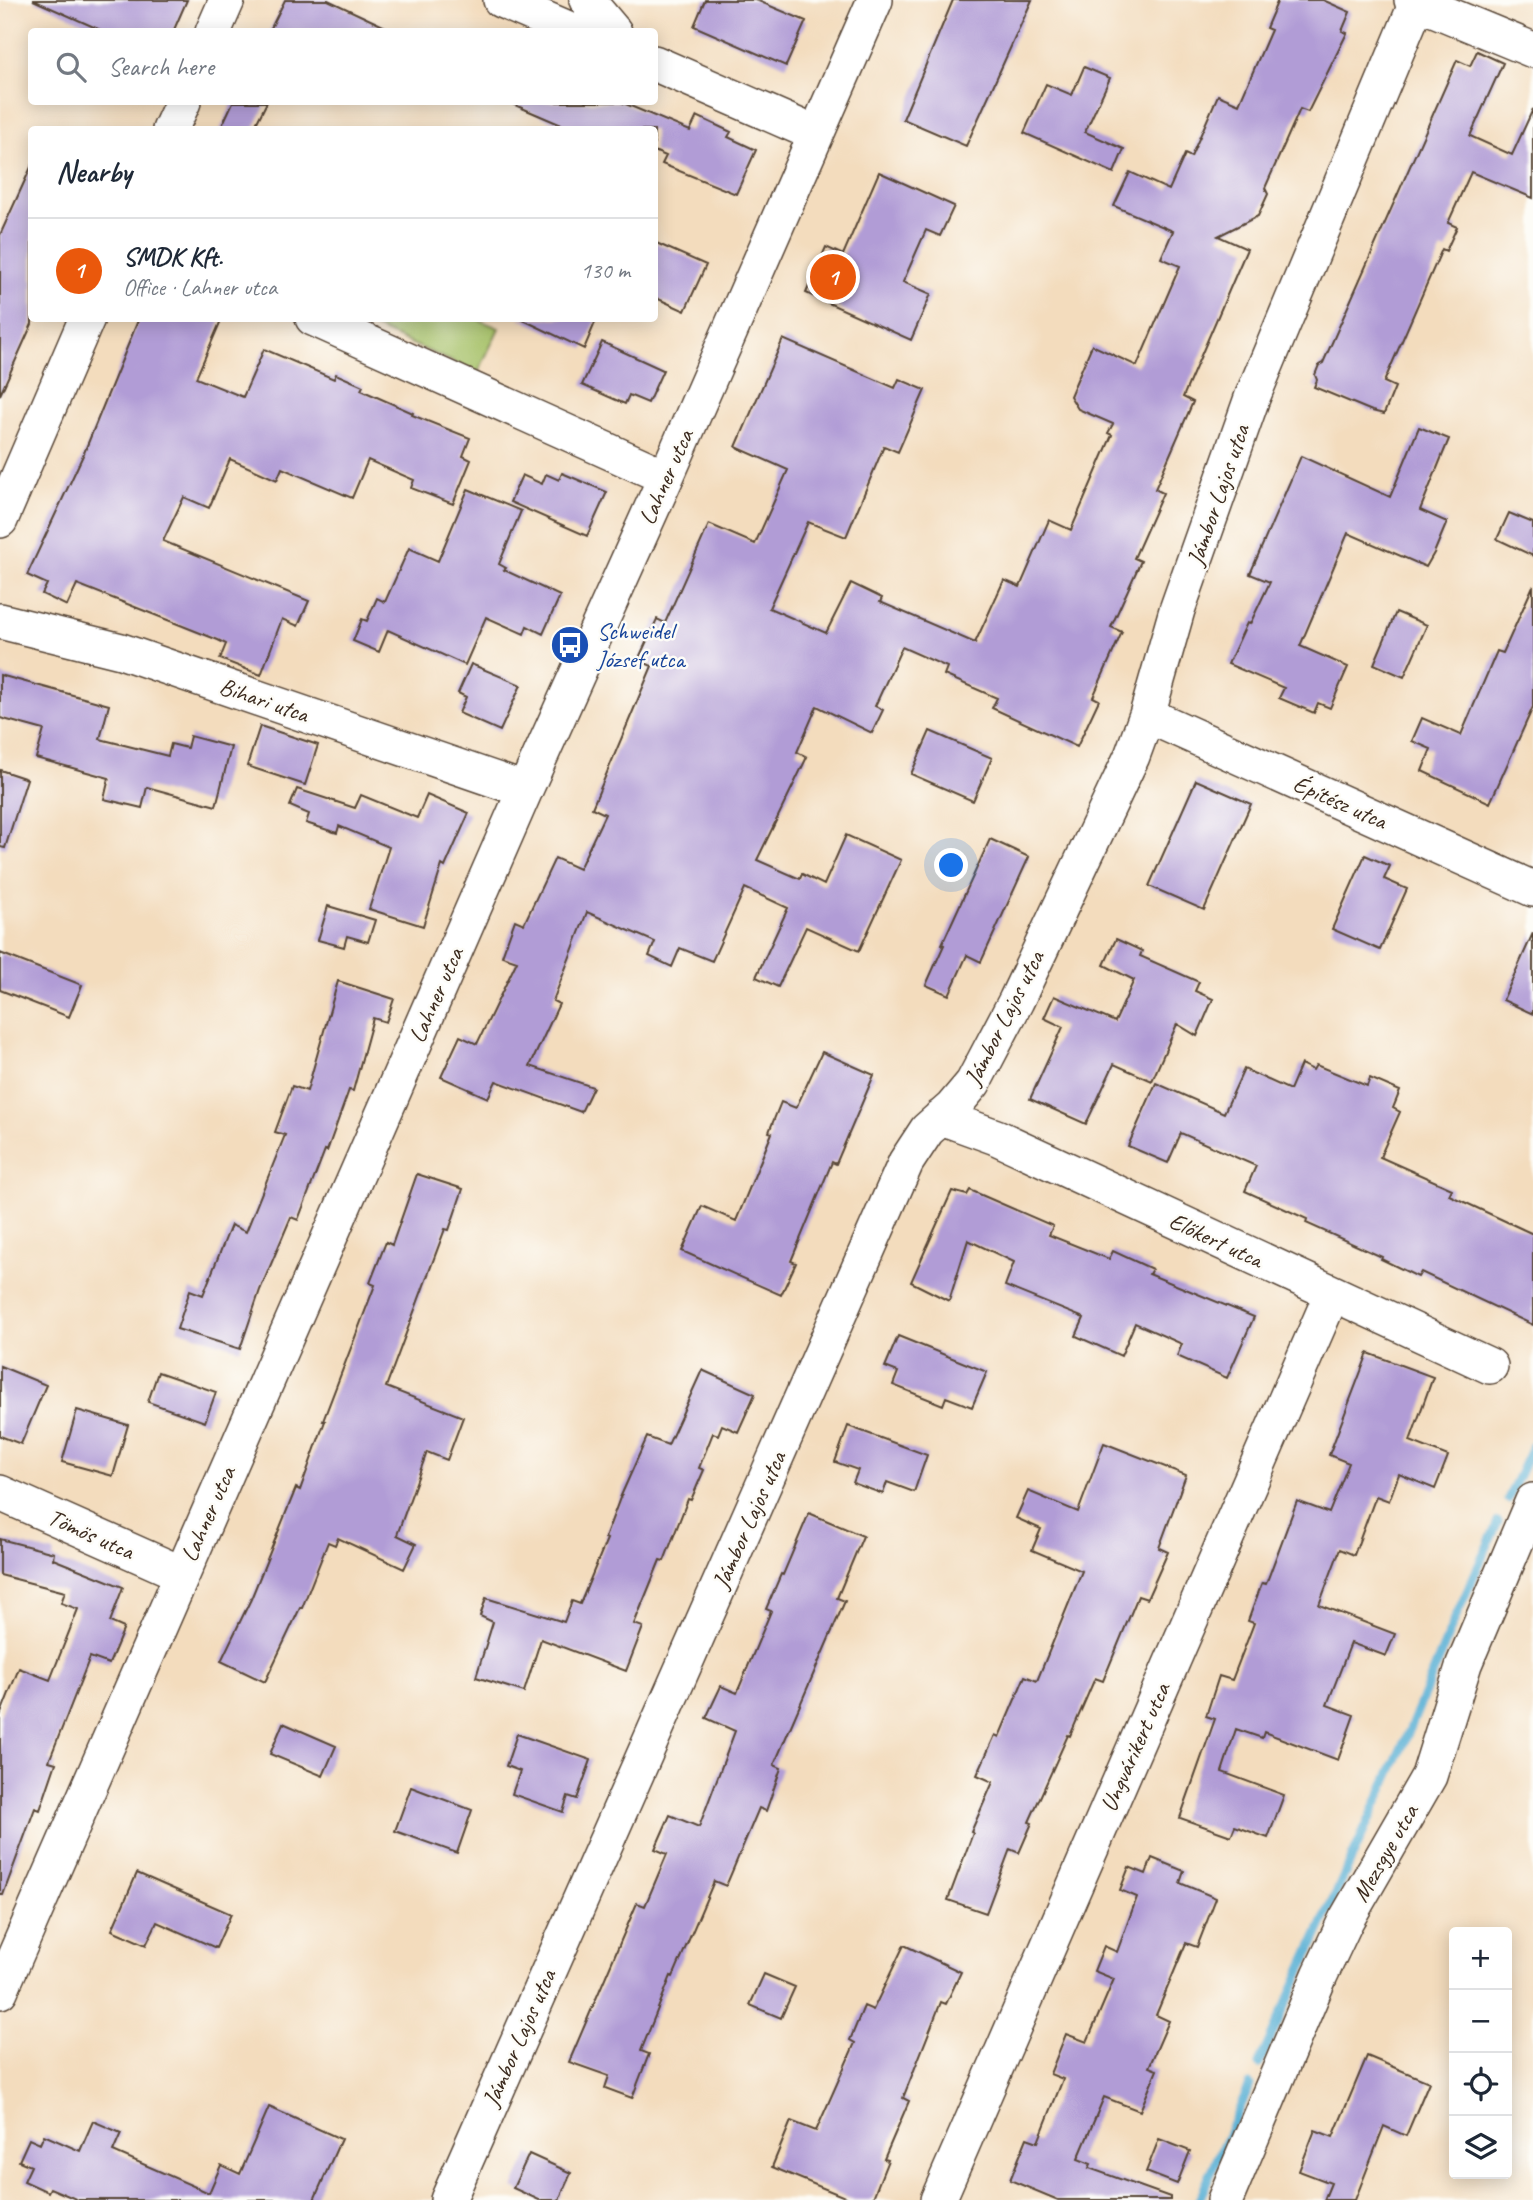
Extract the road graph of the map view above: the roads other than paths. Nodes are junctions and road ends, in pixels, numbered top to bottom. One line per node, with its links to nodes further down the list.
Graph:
1 (227, 0): 6 (street)
2 (501, 0): 7 (street)
3 (587, 0): 8 (street)
4 (875, 0): 13 (street, Lahner utca)
5 (1416, 1): 9 (street); 19 (street, Jámbor Lajos utca)
6 (215, 28)
7 (566, 28)
8 (611, 28)
9 (1533, 50)
10 (658, 65): 13 (street)
11 (182, 105): 12 (street)
12 (172, 126)
13 (816, 134): 16 (street, Lahner utca)
14 (85, 322): 17 (street)
15 (322, 322): 16 (street)
16 (666, 477): 20 (street, Lahner utca)
17 (0, 520)
18 (0, 621): 20 (street, Bihari utca)
19 (1147, 715): 21 (street, Építész utca); 22 (street, Jámbor Lajos utca)
20 (525, 790): 27 (street, Lahner utca)
21 (1533, 889)
22 (942, 1117): 23 (street, Előkert utca); 29 (street, Jámbor Lajos utca)
23 (1332, 1294): 24 (street, Előkert utca); 30 (street, Ungvárikert utca)
24 (1490, 1366)
25 (0, 1493): 27 (street, Tömös utca)
26 (1533, 1501): 31 (street, Mezsgye utca)
27 (182, 1574): 28 (street, Lahner utca)
28 (0, 1991)
29 (448, 2200)
30 (938, 2200)
31 (1225, 2200)

